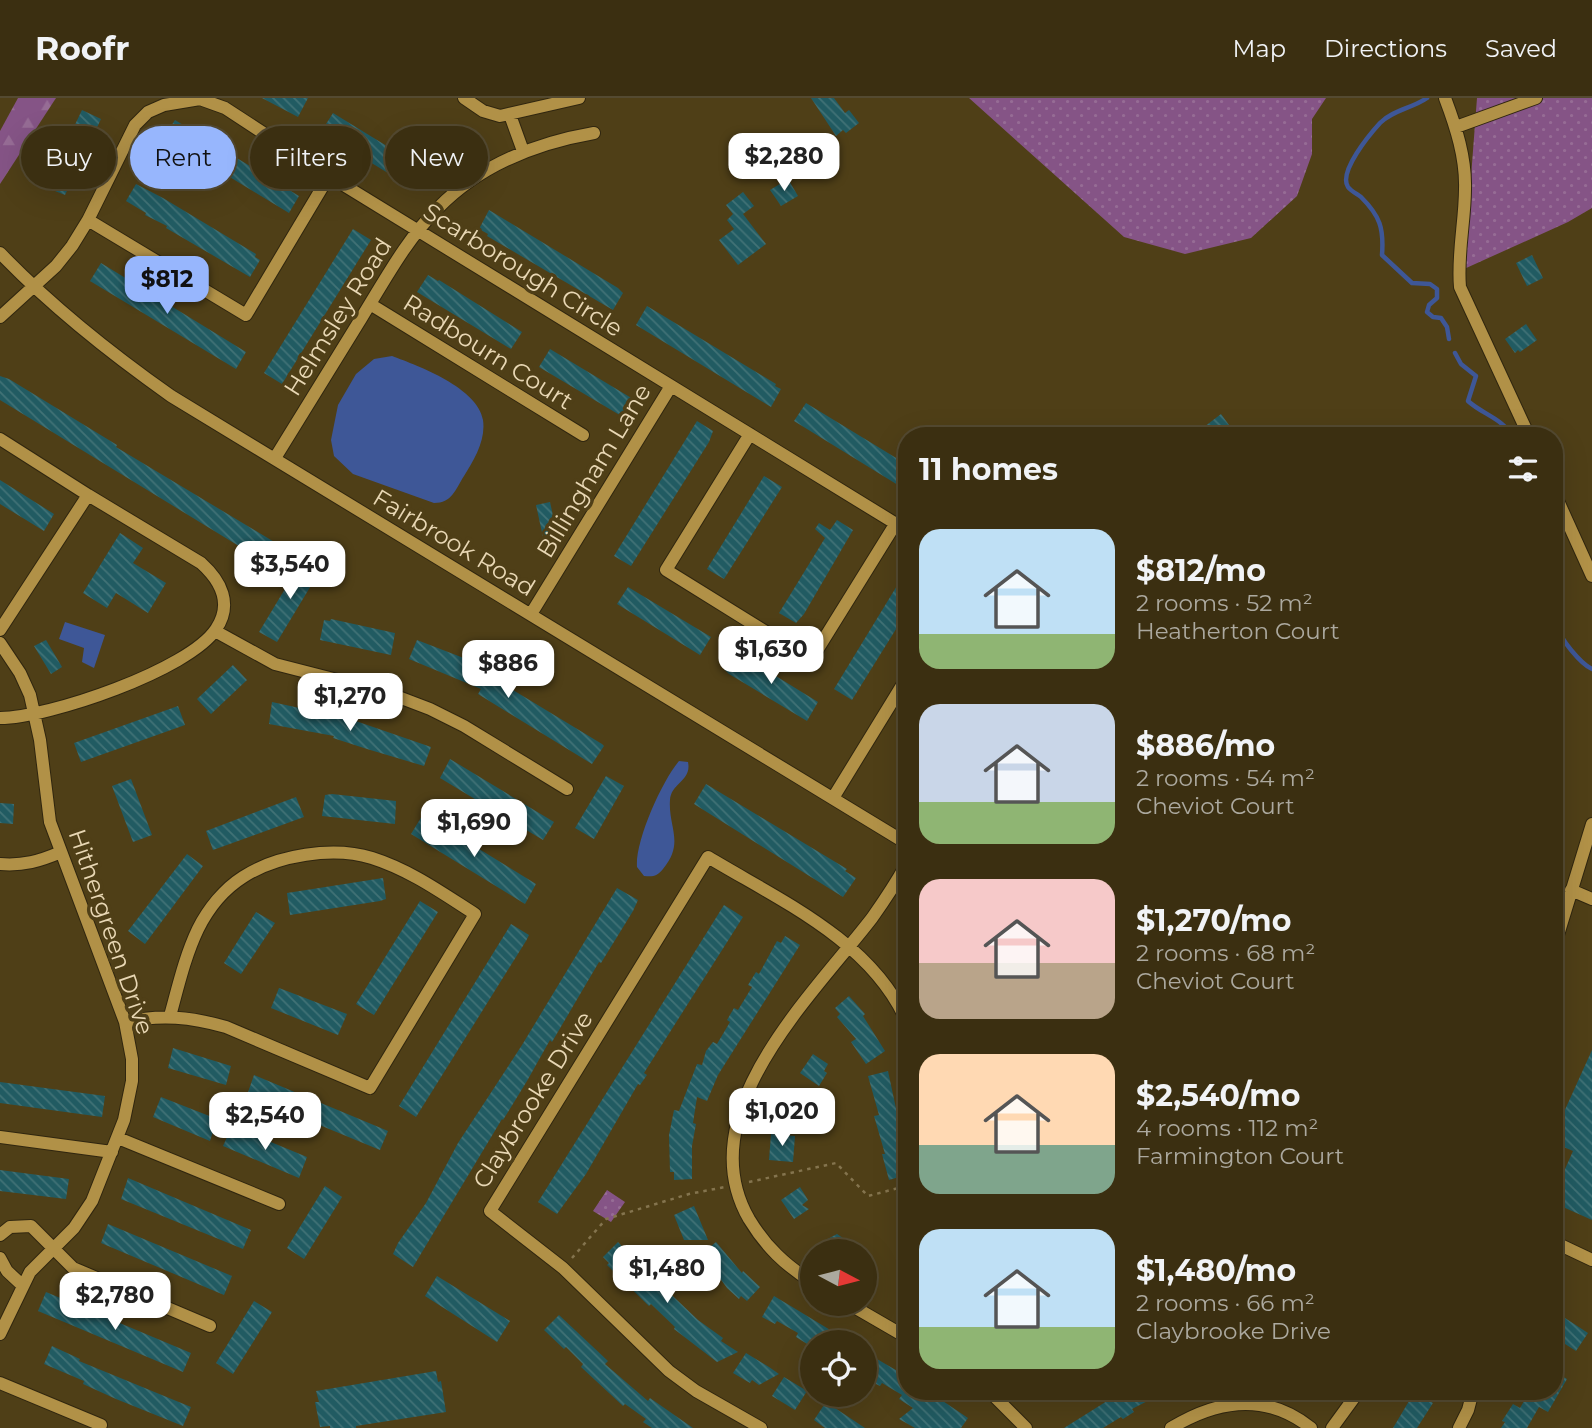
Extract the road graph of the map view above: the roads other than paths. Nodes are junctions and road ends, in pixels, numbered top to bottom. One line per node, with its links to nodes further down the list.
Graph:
1 (464, 98): 5 (street)
2 (579, 98): 5 (street)
3 (1446, 98): 7 (street)
4 (1536, 98): 7 (street)
5 (510, 115): 9 (street)
6 (253, 126): 12 (street, Scarborough Circle)
7 (1456, 127): 19 (street)
8 (594, 133): 9 (street, Helmsley Road)
9 (523, 150): 13 (street, Helmsley Road)
10 (321, 189): 12 (street)
11 (351, 189): 13 (street, Scarborough Circle)
12 (89, 220): 15 (street, Scarborough Circle)
13 (419, 230): 16 (street, Helmsley Road); 18 (street, Scarborough Circle)
14 (0, 253): 15 (street, Fairbrook Road)
15 (34, 288): 17 (street, Scarborough Circle); 23 (street, Fairbrook Road)
16 (370, 304): 21 (street, Radbourn Court); 23 (street, Helmsley Road)
17 (0, 317)
18 (671, 386): 20 (street, Scarborough Circle); 29 (street, Billingham Lane)
19 (1525, 427)
20 (750, 434): 26 (street, Scarborough Circle); 27 (street)
21 (583, 435)
22 (0, 439): 24 (street)
23 (275, 458): 29 (street, Fairbrook Road)
24 (88, 495): 30 (street); 31 (street)
25 (1563, 512): 28 (street)
26 (898, 524)
27 (898, 530)
28 (1592, 576)
29 (531, 614): 37 (street, Fairbrook Road)
30 (0, 630)
31 (215, 631): 34 (street); 36 (street)
32 (0, 643): 34 (street, Hithergreen Drive)
33 (898, 692): 37 (street)
34 (36, 714): 35 (street); 40 (street, Hithergreen Drive)
35 (0, 718)
36 (567, 789)
37 (833, 798): 39 (street, Fairbrook Road)
38 (1592, 824): 43 (street)
39 (898, 838)
40 (61, 852): 41 (street); 49 (street, Hithergreen Drive)
41 (0, 864)
42 (898, 878): 46 (street)
43 (1571, 890): 44 (street); 45 (street)
44 (1592, 899)
45 (1563, 917)
46 (848, 948): 47 (street); 59 (street); 70 (street, Claybrooke Drive)
47 (898, 1004)
48 (170, 1016): 48 (street); 49 (street)
49 (125, 1022): 51 (street, Hithergreen Drive)
50 (0, 1137): 52 (street)
51 (118, 1138): 52 (street, Hithergreen Drive); 53 (street)
52 (112, 1152): 56 (street, Hithergreen Drive)
53 (279, 1204)
54 (0, 1235): 56 (street)
55 (1563, 1246): 58 (street)
56 (53, 1247): 60 (street, Hithergreen Drive); 62 (street)
57 (0, 1258): 60 (street)
58 (1592, 1260)
59 (800, 1274)
60 (22, 1285): 64 (street, Hithergreen Drive)
61 (870, 1316): 63 (street)
62 (210, 1326)
63 (898, 1332)
64 (0, 1334)
65 (0, 1383): 69 (street)
66 (998, 1400): 71 (street)
67 (1352, 1400): 74 (street)
68 (1471, 1400): 75 (street)
69 (101, 1425)
70 (761, 1428)
71 (1026, 1428)
72 (1171, 1428): 73 (street)
73 (1311, 1428)
74 (1332, 1428)
75 (1459, 1428)

